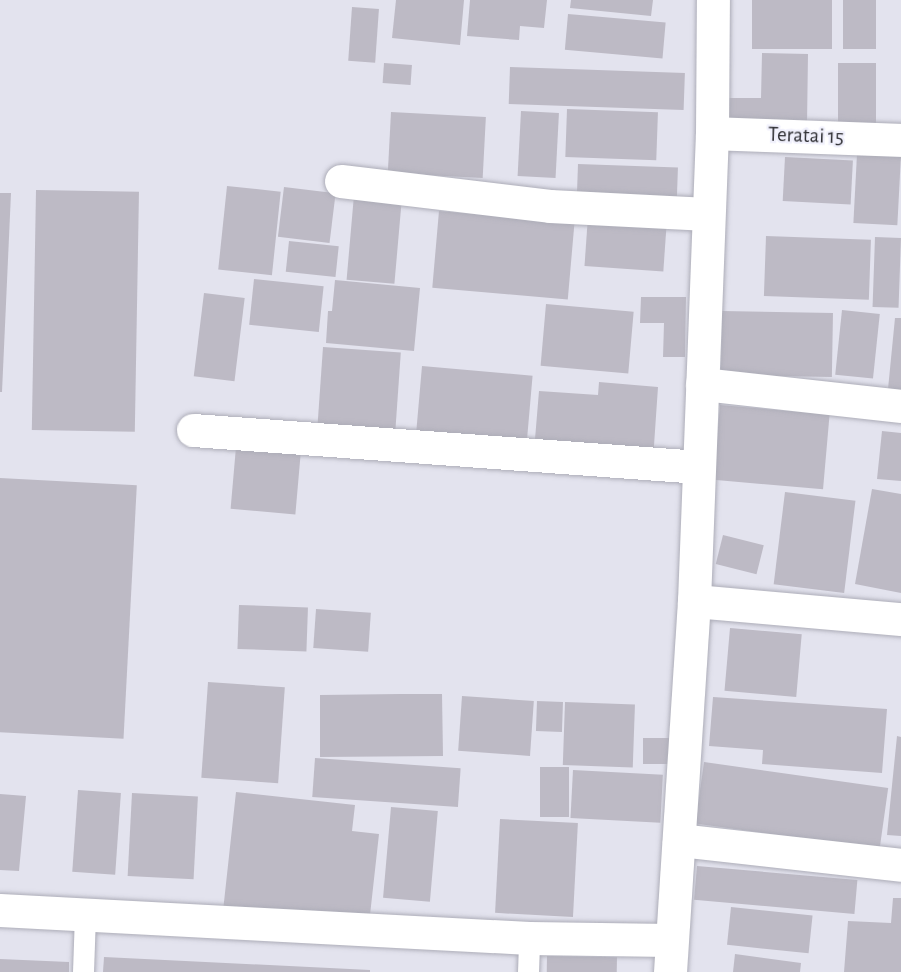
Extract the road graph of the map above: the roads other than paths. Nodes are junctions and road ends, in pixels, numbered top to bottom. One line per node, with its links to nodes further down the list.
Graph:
1 (713, 0): 2 (street)
2 (712, 133): 3 (street, Teratai 15); 5 (street)
3 (901, 140)
4 (341, 181): 5 (street)
5 (708, 214): 6 (street)
6 (702, 384): 7 (street); 9 (street)
7 (901, 406)
8 (193, 430): 9 (street)
9 (699, 467): 10 (street)
10 (694, 601): 11 (street); 12 (street)
11 (901, 620)
12 (679, 840): 13 (street); 17 (street)
13 (901, 865)
14 (0, 910): 15 (street)
15 (85, 915): 16 (street); 18 (lane)
16 (529, 938): 17 (street); 19 (lane)
17 (670, 940): 20 (street)
18 (83, 972)
19 (528, 972)
20 (670, 972)

